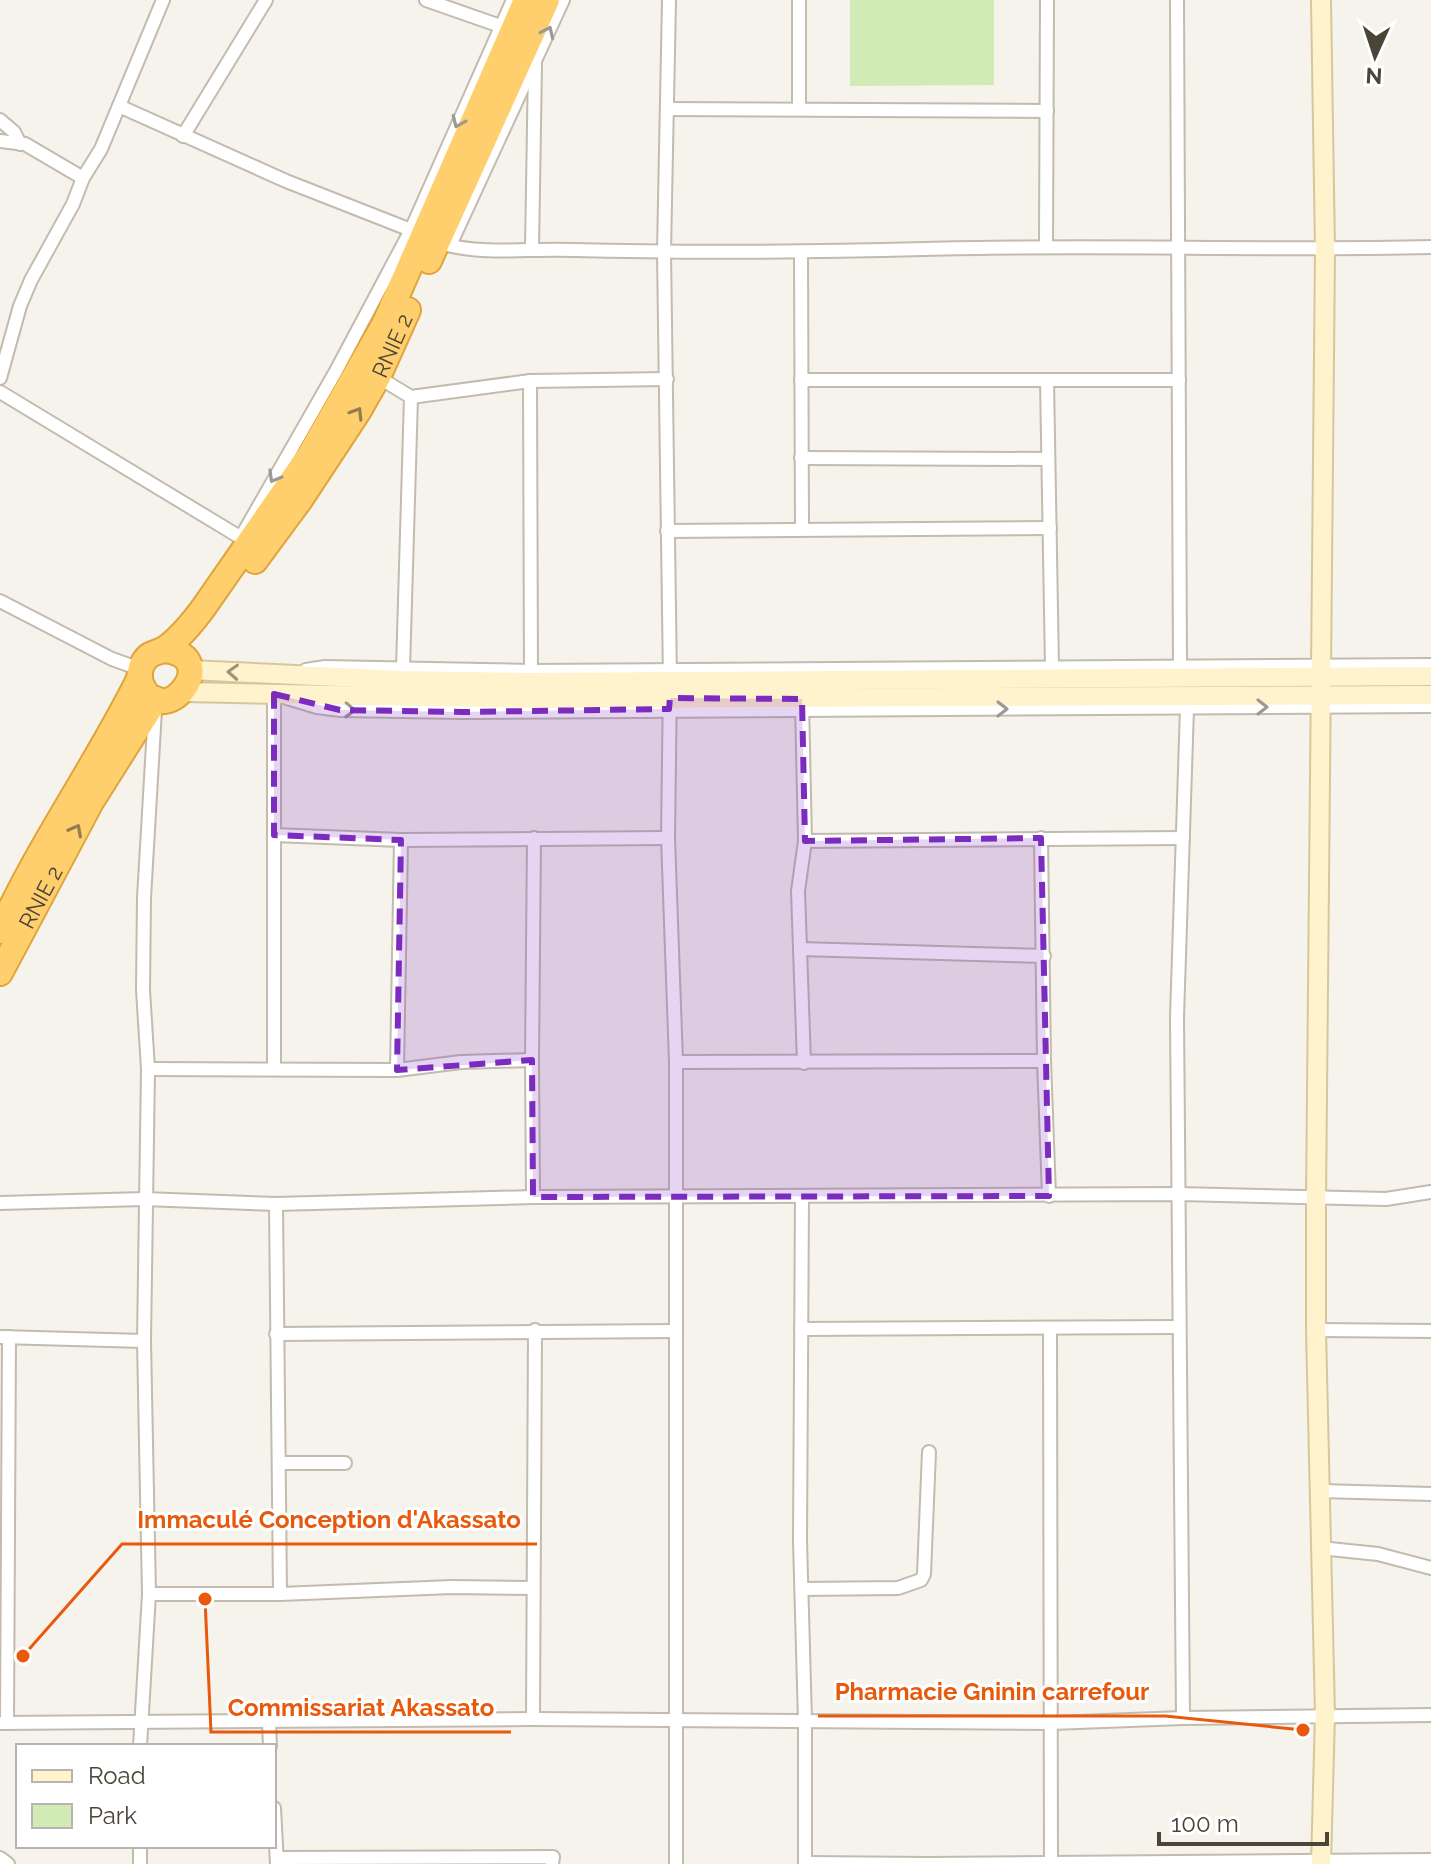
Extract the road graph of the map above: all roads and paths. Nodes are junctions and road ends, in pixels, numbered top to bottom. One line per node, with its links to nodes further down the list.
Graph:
1 (163, 0): 15 (street)
2 (266, 0): 20 (street)
3 (426, 0): 13 (street)
4 (513, 0): 13 (street)
5 (526, 0): 13 (highway, RNIE 2 / RNIE 2)
6 (547, 0): 24 (highway, RNIE 2 / RNIE 2)
7 (563, 0): 14 (street, one-way to 7)
8 (669, 0): 16 (street)
9 (799, 0): 17 (street)
10 (1047, 0): 18 (street)
11 (1177, 0): 26 (street)
12 (1321, 0): 29 (main road)
13 (507, 28): 24 (highway, RNIE 2 / RNIE 2, one-way to 24)
14 (535, 59): 24 (street); 28 (street)
15 (119, 106): 20 (street); 23 (street)
16 (667, 109): 17 (street); 30 (street)
17 (799, 109): 18 (street)
18 (1047, 111): 25 (street)
19 (0, 120): 22 (street)
20 (183, 136): 24 (street)
21 (0, 141): 22 (street)
22 (20, 144): 23 (street)
23 (83, 178): 33 (street)
24 (430, 238): 28 (street); 32 (highway, RNIE 2 / RNIE 2); 46 (highway, RNIE 2 / RNIE 2, one-way to 46)
25 (1046, 245): 26 (street); 31 (street)
26 (1178, 247): 29 (street); 37 (street)
27 (1431, 247): 29 (street)
28 (532, 249): 30 (street)
29 (1325, 250): 58 (main road)
30 (664, 252): 31 (street); 34 (street)
31 (801, 253): 35 (street)
32 (378, 377): 40 (street); 55 (highway, RNIE 2 / RNIE 2, one-way to 32)
33 (0, 378)
34 (667, 379): 38 (street); 45 (street)
35 (801, 380): 36 (street); 41 (street)
36 (1047, 380): 37 (street); 42 (street)
37 (1179, 380): 50 (street)
38 (530, 381): 40 (street); 53 (street)
39 (0, 392): 46 (street)
40 (411, 397): 52 (street)
41 (801, 458): 42 (street); 43 (street)
42 (1048, 459): 44 (street)
43 (802, 528): 44 (street); 45 (street)
44 (1050, 528): 51 (street)
45 (667, 531): 59 (street)
46 (244, 543): 48 (highway, RNIE 2 / RNIE 2)
47 (0, 601): 54 (street)
48 (163, 650): 54 (highway, RNIE 2 / RNIE 2); 55 (highway)
49 (1431, 665): 58 (street)
50 (1180, 666): 51 (street); 58 (street)
51 (1052, 668): 59 (street)
52 (403, 669): 53 (street); 56 (street)
53 (531, 671): 59 (street)
54 (140, 673): 62 (highway); 73 (highway, RNIE 2 / RNIE 2)
55 (187, 674): 56 (main road, one-way to 55); 60 (main road); 62 (highway)
56 (274, 674): 59 (main road)
57 (1431, 676): 58 (main road)
58 (1321, 686): 59 (main road); 61 (main road); 63 (main road); 64 (street); 65 (street, one-way to 58); 91 (main road)
59 (670, 690): 60 (main road, one-way to 59); 63 (main road); 68 (street)
60 (274, 694): 66 (street)
61 (1431, 695)
62 (156, 699): 76 (highway, RNIE 2 / RNIE 2, one-way to 62); 81 (street)
63 (802, 704): 65 (street, one-way to 65); 72 (street)
64 (1431, 706)
65 (1187, 708): 70 (street)
66 (274, 835): 71 (street); 82 (street)
67 (534, 838): 68 (street); 71 (street); 77 (street)
68 (668, 838): 79 (street)
69 (1041, 838): 70 (street); 72 (street); 75 (street)
70 (1183, 838): 85 (street)
71 (401, 840): 83 (street)
72 (805, 841): 74 (street)
73 (0, 931)
74 (800, 949): 75 (street); 80 (street)
75 (1044, 956): 78 (street)
76 (0, 973)
77 (532, 1060): 83 (street); 88 (street)
78 (1044, 1061): 80 (street); 87 (street)
79 (676, 1062): 80 (street); 89 (street)
80 (804, 1063)
81 (148, 1069): 82 (street); 90 (street)
82 (274, 1069): 83 (street)
83 (397, 1070)
84 (1431, 1192): 91 (street)
85 (1179, 1194): 87 (street); 91 (street); 94 (street)
86 (802, 1196): 87 (street); 89 (street); 95 (street)
87 (1049, 1196)
88 (533, 1197): 89 (street); 93 (street)
89 (676, 1198): 99 (street)
90 (144, 1199): 92 (street); 93 (street); 103 (street)
91 (1316, 1199): 98 (main road)
92 (0, 1203)
93 (276, 1204): 101 (street)
94 (1179, 1327): 96 (street); 118 (street)
95 (801, 1329): 96 (street); 112 (street)
96 (1050, 1329): 125 (street)
97 (535, 1330): 99 (street); 101 (street); 111 (street)
98 (1316, 1330): 100 (street); 107 (main road)
99 (676, 1331): 120 (street)
100 (1431, 1331)
101 (276, 1334): 105 (street)
102 (4, 1337): 103 (street); 115 (street)
103 (144, 1341): 113 (street)
104 (929, 1452): 112 (street)
105 (279, 1463): 106 (street); 114 (street)
106 (345, 1463)
107 (1320, 1491): 108 (street); 109 (main road)
108 (1431, 1494)
109 (1320, 1548): 110 (street); 116 (main road)
110 (1431, 1568)
111 (532, 1588): 114 (street); 119 (street)
112 (802, 1589): 121 (street)
113 (149, 1594): 114 (street); 122 (street)
114 (280, 1594)
115 (4, 1598): 124 (street)
116 (1325, 1715): 117 (street); 118 (street); 131 (main road)
117 (1431, 1715)
118 (1183, 1718): 125 (street)
119 (533, 1719): 120 (street); 123 (street)
120 (676, 1720): 121 (street); 135 (street)
121 (805, 1721): 125 (street); 136 (street)
122 (140, 1722): 123 (street); 124 (street); 126 (street)
123 (269, 1722): 127 (street)
124 (4, 1723)
125 (1051, 1723): 132 (street)
126 (140, 1744)
127 (270, 1744)
128 (0, 1858): 133 (street)
129 (1431, 1860): 131 (street)
130 (277, 1861): 134 (street)
131 (1321, 1862): 132 (street)
132 (1051, 1863): 137 (street)
133 (8, 1864)
134 (552, 1864)
135 (676, 1864)
136 (805, 1864): 137 (street)
137 (928, 1864)

